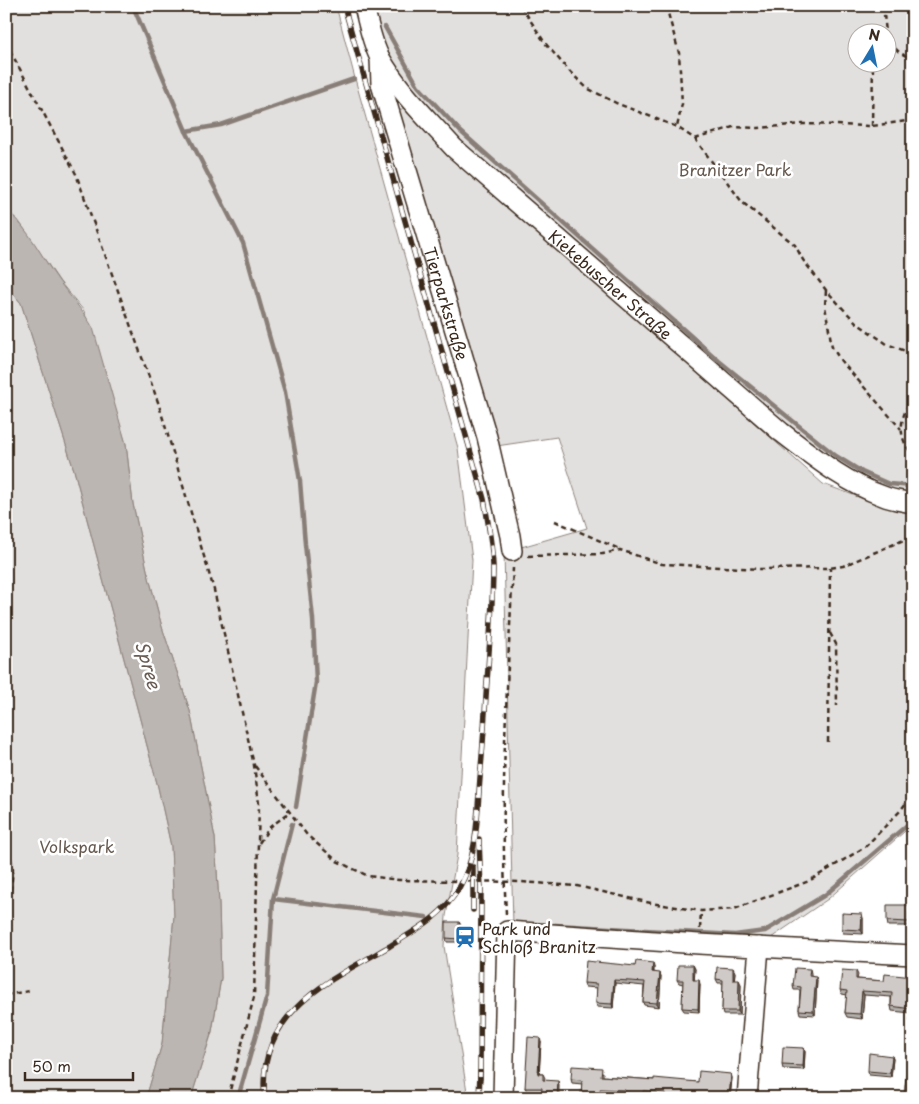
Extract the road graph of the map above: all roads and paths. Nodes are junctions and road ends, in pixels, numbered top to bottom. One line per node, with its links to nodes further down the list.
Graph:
1 (364, 6): 8 (street, Kiekebuscher Straße)
2 (521, 6): 13 (path)
3 (666, 6): 13 (path)
4 (883, 6): 5 (path)
5 (885, 22)
6 (6, 43): 29 (path)
7 (896, 49): 9 (path)
8 (380, 57): 20 (street, Kiekebuscher Straße); 24 (street, Tierparkstraße)
9 (913, 58)
10 (873, 72): 12 (path)
11 (913, 120): 12 (path)
12 (872, 126): 14 (path)
13 (677, 127): 14 (path)
14 (695, 139): 15 (path)
15 (826, 290): 16 (path); 18 (path)
16 (913, 354)
17 (913, 396): 18 (path)
18 (901, 429): 19 (path)
19 (913, 455)
20 (913, 503)
21 (555, 521): 23 (path)
22 (913, 536): 25 (path)
23 (620, 550): 24 (path); 25 (path)
24 (512, 551): 35 (path)
25 (830, 568): 26 (path)
26 (830, 632): 27 (path); 28 (path)
27 (837, 706)
28 (828, 742)
29 (254, 765): 31 (path); 33 (path)
30 (913, 794): 37 (path)
31 (290, 812): 33 (path); 34 (path)
32 (6, 823): 40 (path)
33 (258, 844): 45 (path)
34 (468, 881): 35 (path); 36 (path)
35 (505, 882): 37 (path); 39 (path)
36 (468, 885)
37 (701, 911): 38 (path)
38 (700, 928)
39 (507, 931): 41 (street); 46 (street)
40 (6, 932)
41 (759, 947): 42 (street); 47 (street)
42 (913, 956)
43 (29, 991): 44 (path)
44 (6, 995)
45 (228, 1098)
46 (503, 1098)
47 (748, 1098)

